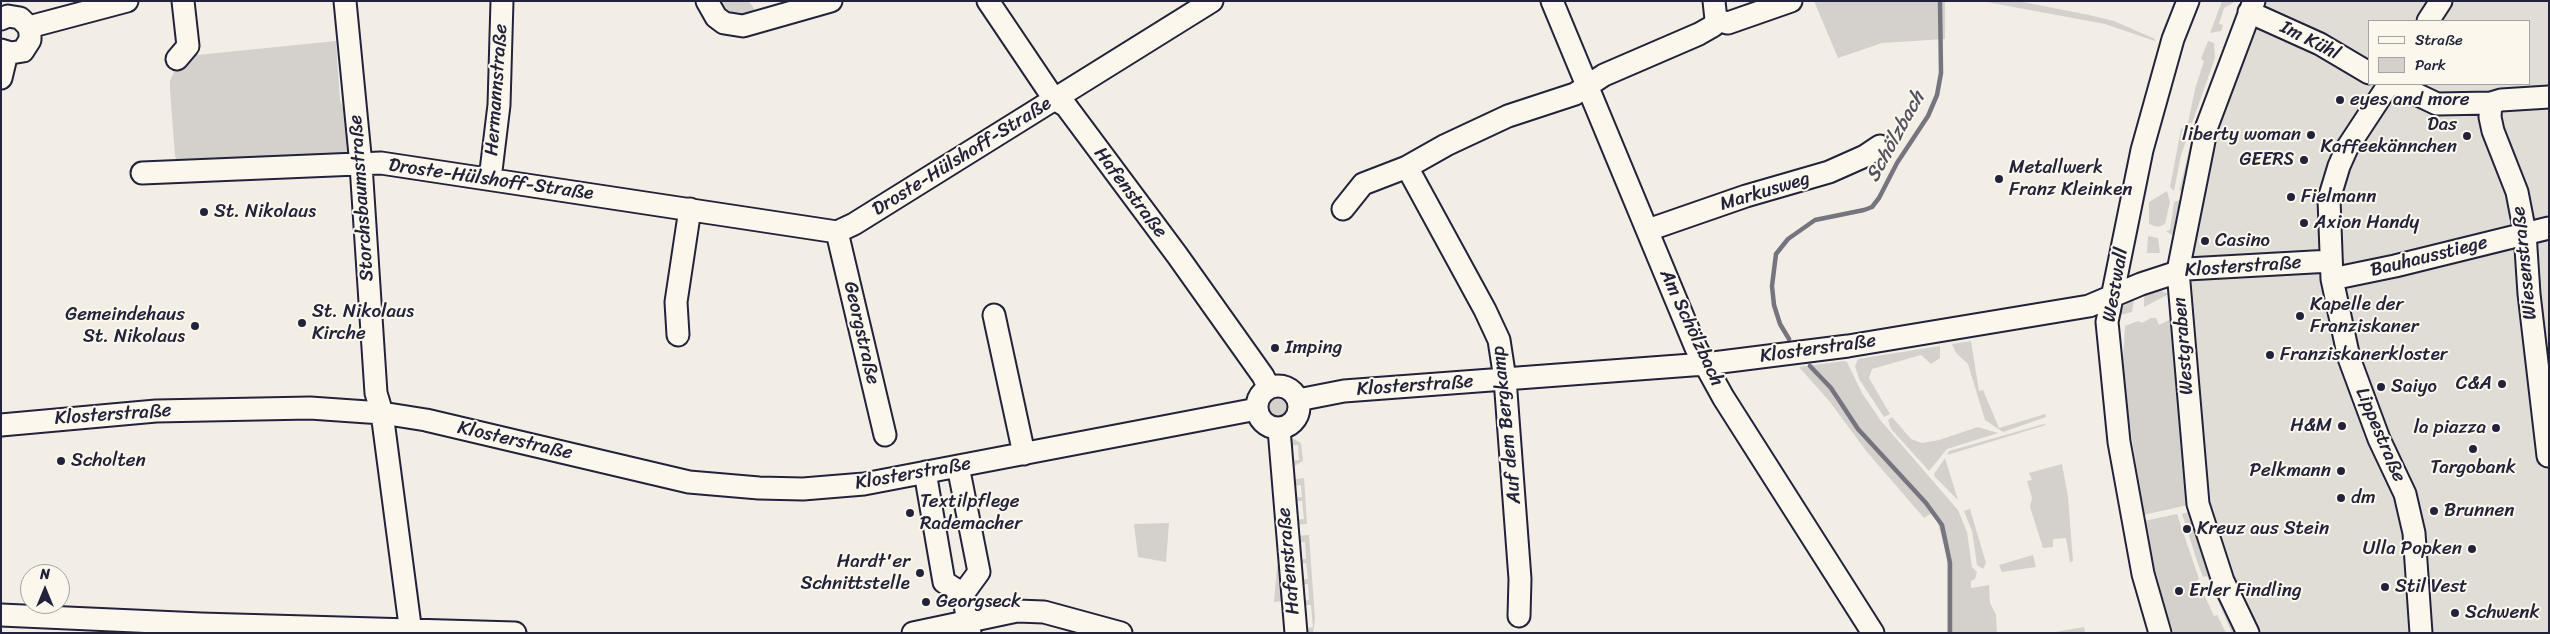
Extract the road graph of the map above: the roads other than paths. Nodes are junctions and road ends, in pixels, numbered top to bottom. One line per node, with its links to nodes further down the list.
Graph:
1 (127, 1): 15 (street)
2 (183, 1): 18 (street)
3 (345, 1): 28 (street, Storchsbaumstraße)
4 (502, 1): 31 (street, Hermannstraße)
5 (707, 1): 6 (street)
6 (831, 1)
7 (988, 1): 25 (street, Hafenstraße)
8 (1212, 1): 25 (street, Droste-Hülshoff-Straße)
9 (1552, 1): 23 (street, Am Schölzbach)
10 (1790, 1): 14 (street)
11 (2188, 1): 40 (street, Westwall)
12 (2440, 1): 16 (street)
13 (2252, 7): 19 (street, Im Kühl); 39 (street, Westgraben)
14 (1715, 10): 23 (street)
15 (15, 16): 17 (street)
16 (2429, 20)
17 (4, 51): 20 (street)
18 (177, 59)
19 (2368, 72)
20 (1, 78)
21 (2388, 85): 38 (street, Lippestraße)
22 (2397, 85): 26 (street)
23 (1589, 86): 29 (street); 35 (street, Am Schölzbach)
24 (2549, 97): 26 (street)
25 (1054, 99): 36 (street, Droste-Hülshoff-Straße); 45 (street, Hafenstraße)
26 (2491, 104): 37 (street, Wiesenstraße)
27 (1880, 146): 35 (street, Markusweg)
28 (361, 165): 30 (street, Droste-Hülshoff-Straße); 31 (street, Droste-Hülshoff-Straße); 49 (street, Storchsbaumstraße)
29 (1407, 167): 33 (street); 44 (street, Auf dem Bergkamp)
30 (142, 172)
31 (490, 180): 32 (street, Droste-Hülshoff-Straße)
32 (690, 209): 36 (street, Droste-Hülshoff-Straße); 42 (street)
33 (1343, 209)
34 (2549, 228): 37 (street, Bauhausstiege)
35 (1648, 230): 43 (street, Am Schölzbach)
36 (837, 232): 52 (street, Georgstraße)
37 (2525, 233): 38 (street, Bauhausstiege); 48 (street, Wiesenstraße)
38 (2331, 270): 39 (street, Klosterstraße); 69 (street, Lippestraße)
39 (2178, 272): 40 (street, Klosterstraße); 68 (street, Westgraben)
40 (2114, 295): 43 (street, Klosterstraße); 67 (street, Westwall)
41 (994, 315): 53 (street)
42 (678, 335)
43 (1705, 364): 44 (street, Klosterstraße); 66 (street, Am Schölzbach)
44 (1505, 379): 46 (street, Klosterstraße); 59 (street, Auf dem Bergkamp)
45 (1269, 388): 46 (street); 47 (street)
46 (1298, 400): 51 (street)
47 (1257, 409): 51 (street); 53 (street, Klosterstraße)
48 (2545, 409): 54 (street, Wiesenstraße)
49 (382, 413): 50 (street, Klosterstraße); 56 (street, Klosterstraße); 61 (street, Storchsbaumstraße)
50 (1, 425)
51 (1279, 429): 65 (street, Hafenstraße)
52 (885, 434)
53 (1024, 454): 55 (street, Klosterstraße)
54 (2548, 456)
55 (958, 466): 56 (street, Klosterstraße); 57 (street)
56 (925, 472): 57 (street)
57 (964, 594): 60 (street)
58 (1, 615): 61 (street)
59 (1519, 616)
60 (969, 627): 63 (street); 64 (street)
61 (410, 632): 62 (street)
62 (515, 633)
63 (913, 633)
64 (1121, 633)
65 (1296, 633)
66 (1873, 633)
67 (2160, 633)
68 (2248, 633)
69 (2421, 633)

